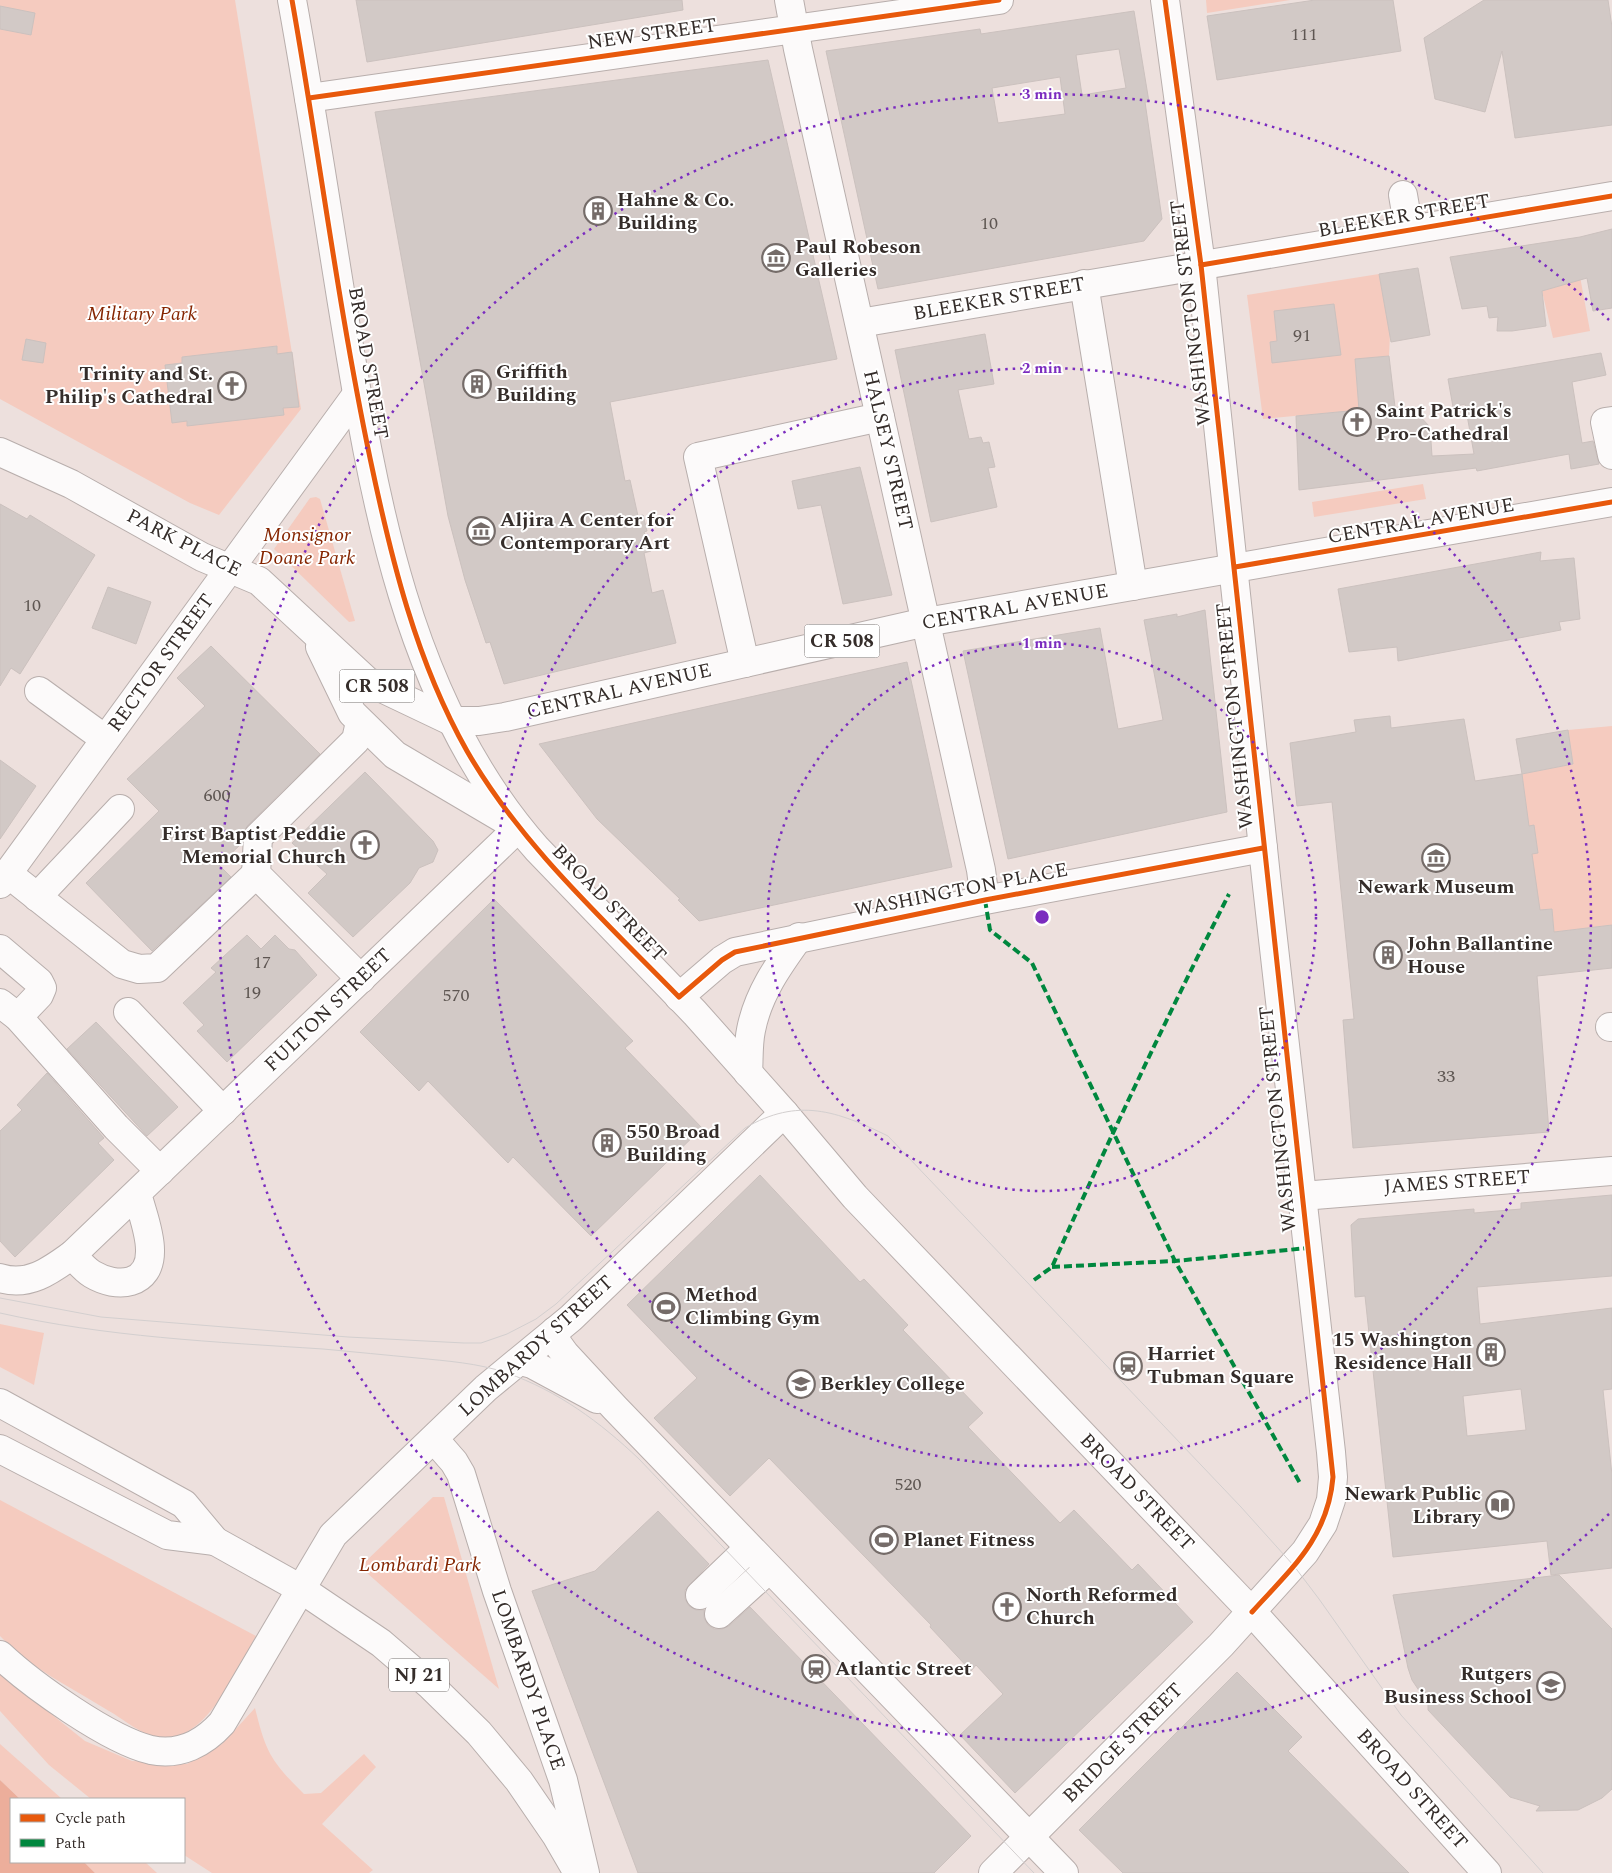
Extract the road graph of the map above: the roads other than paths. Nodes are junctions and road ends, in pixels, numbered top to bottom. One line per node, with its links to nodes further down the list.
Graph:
1 (292, 0): 6 (main road, BROAD STREET)
2 (789, 0): 5 (main road, HALSEY STREET)
3 (999, 0): 5 (main road, NEW STREET)
4 (1165, 0): 10 (main road, WASHINGTON STREET)
5 (794, 30): 6 (main road, NEW STREET); 12 (main road, HALSEY STREET)
6 (309, 98): 13 (main road, BROAD STREET)
7 (1403, 196): 9 (main road)
8 (1612, 196): 9 (main road, BLEEKER STREET)
9 (1409, 230): 10 (main road, BLEEKER STREET)
10 (1201, 265): 11 (main road, BLEEKER STREET); 20 (main road, WASHINGTON STREET)
11 (1084, 284): 12 (main road, BLEEKER STREET); 21 (main road)
12 (860, 323): 14 (main road, HALSEY STREET)
13 (357, 394): 19 (main road, RECTOR STREET); 26 (main road, BROAD STREET)
14 (880, 417): 22 (main road, HALSEY STREET); 24 (main road)
15 (1612, 421): 17 (main road)
16 (0, 452): 19 (main road, PARK PLACE / CR 508)
17 (1612, 455)
18 (1612, 502): 20 (main road, CENTRAL AVENUE / CR 508)
19 (230, 568): 23 (main road, PARK PLACE / CR 508); 28 (main road, RECTOR STREET)
20 (1235, 568): 21 (main road, CENTRAL AVENUE / CR 508); 31 (main road, WASHINGTON STREET)
21 (1133, 586): 22 (main road, CENTRAL AVENUE / CR 508)
22 (926, 622): 24 (main road, CENTRAL AVENUE / CR 508); 35 (main road, HALSEY STREET)
23 (314, 634): 26 (main road, PARK PLACE / CR 508); 27 (main road)
24 (745, 663): 26 (main road, CENTRAL AVENUE / CR 508)
25 (39, 691): 28 (main road)
26 (451, 721): 30 (main road, BROAD STREET)
27 (360, 722): 30 (main road); 32 (main road)
28 (105, 739): 33 (main road, RECTOR STREET)
29 (120, 809): 34 (main road)
30 (518, 828): 38 (main road, FULTON STREET); 39 (main road, BROAD STREET)
31 (1263, 848): 35 (main road, WASHINGTON PLACE); 48 (main road, WASHINGTON STREET)
32 (256, 874): 34 (main road); 38 (main road)
33 (4, 878): 34 (main road)
34 (38, 897)
35 (985, 900): 36 (main road, WASHINGTON PLACE)
36 (799, 938): 39 (main road, WASHINGTON PLACE); 42 (main road)
37 (0, 949): 40 (main road)
38 (361, 979): 43 (main road, FULTON STREET)
39 (679, 997): 42 (main road, BROAD STREET)
40 (9, 1010): 45 (main road)
41 (128, 1012): 43 (main road)
42 (748, 1073): 44 (main road, BROAD STREET)
43 (223, 1110): 45 (main road, FULTON STREET)
44 (784, 1113): 51 (main road, LOMBARDY STREET); 62 (main road, BROAD STREET)
45 (160, 1171): 47 (main road, FULTON STREET)
46 (1612, 1171): 48 (main road, JAMES STREET)
47 (137, 1193): 49 (main road, FULTON STREET); 49 (main road)
48 (1302, 1196): 62 (main road, WASHINGTON STREET)
49 (72, 1255): 50 (main road, FULTON STREET)
50 (0, 1278)
51 (555, 1331): 52 (main road, LOMBARDY STREET); 54 (main road)
52 (520, 1360): 54 (main road); 55 (main road, LOMBARDY STREET)
53 (0, 1403): 57 (main road, NJ 21)
54 (614, 1408): 58 (main road)
55 (434, 1439): 60 (main road, LOMBARDY STREET); 67 (main road, LOMBARDY PLACE)
56 (0, 1449): 57 (main road, NJ 21)
57 (216, 1541): 60 (main road, NJ 21)
58 (749, 1548): 59 (main road); 61 (main road)
59 (769, 1569): 63 (main road); 65 (main road)
60 (301, 1589): 64 (main road, LOMBARDY STREET); 66 (main road, NJ 21)
61 (700, 1595)
62 (1252, 1612): 65 (main road, BRIDGE STREET); 70 (main road, BROAD STREET)
63 (719, 1614)
64 (0, 1655)
65 (1028, 1838): 68 (main road, BRIDGE STREET); 69 (main road)
66 (578, 1873)
67 (585, 1873)
68 (993, 1873)
69 (1064, 1873)
70 (1487, 1873)

